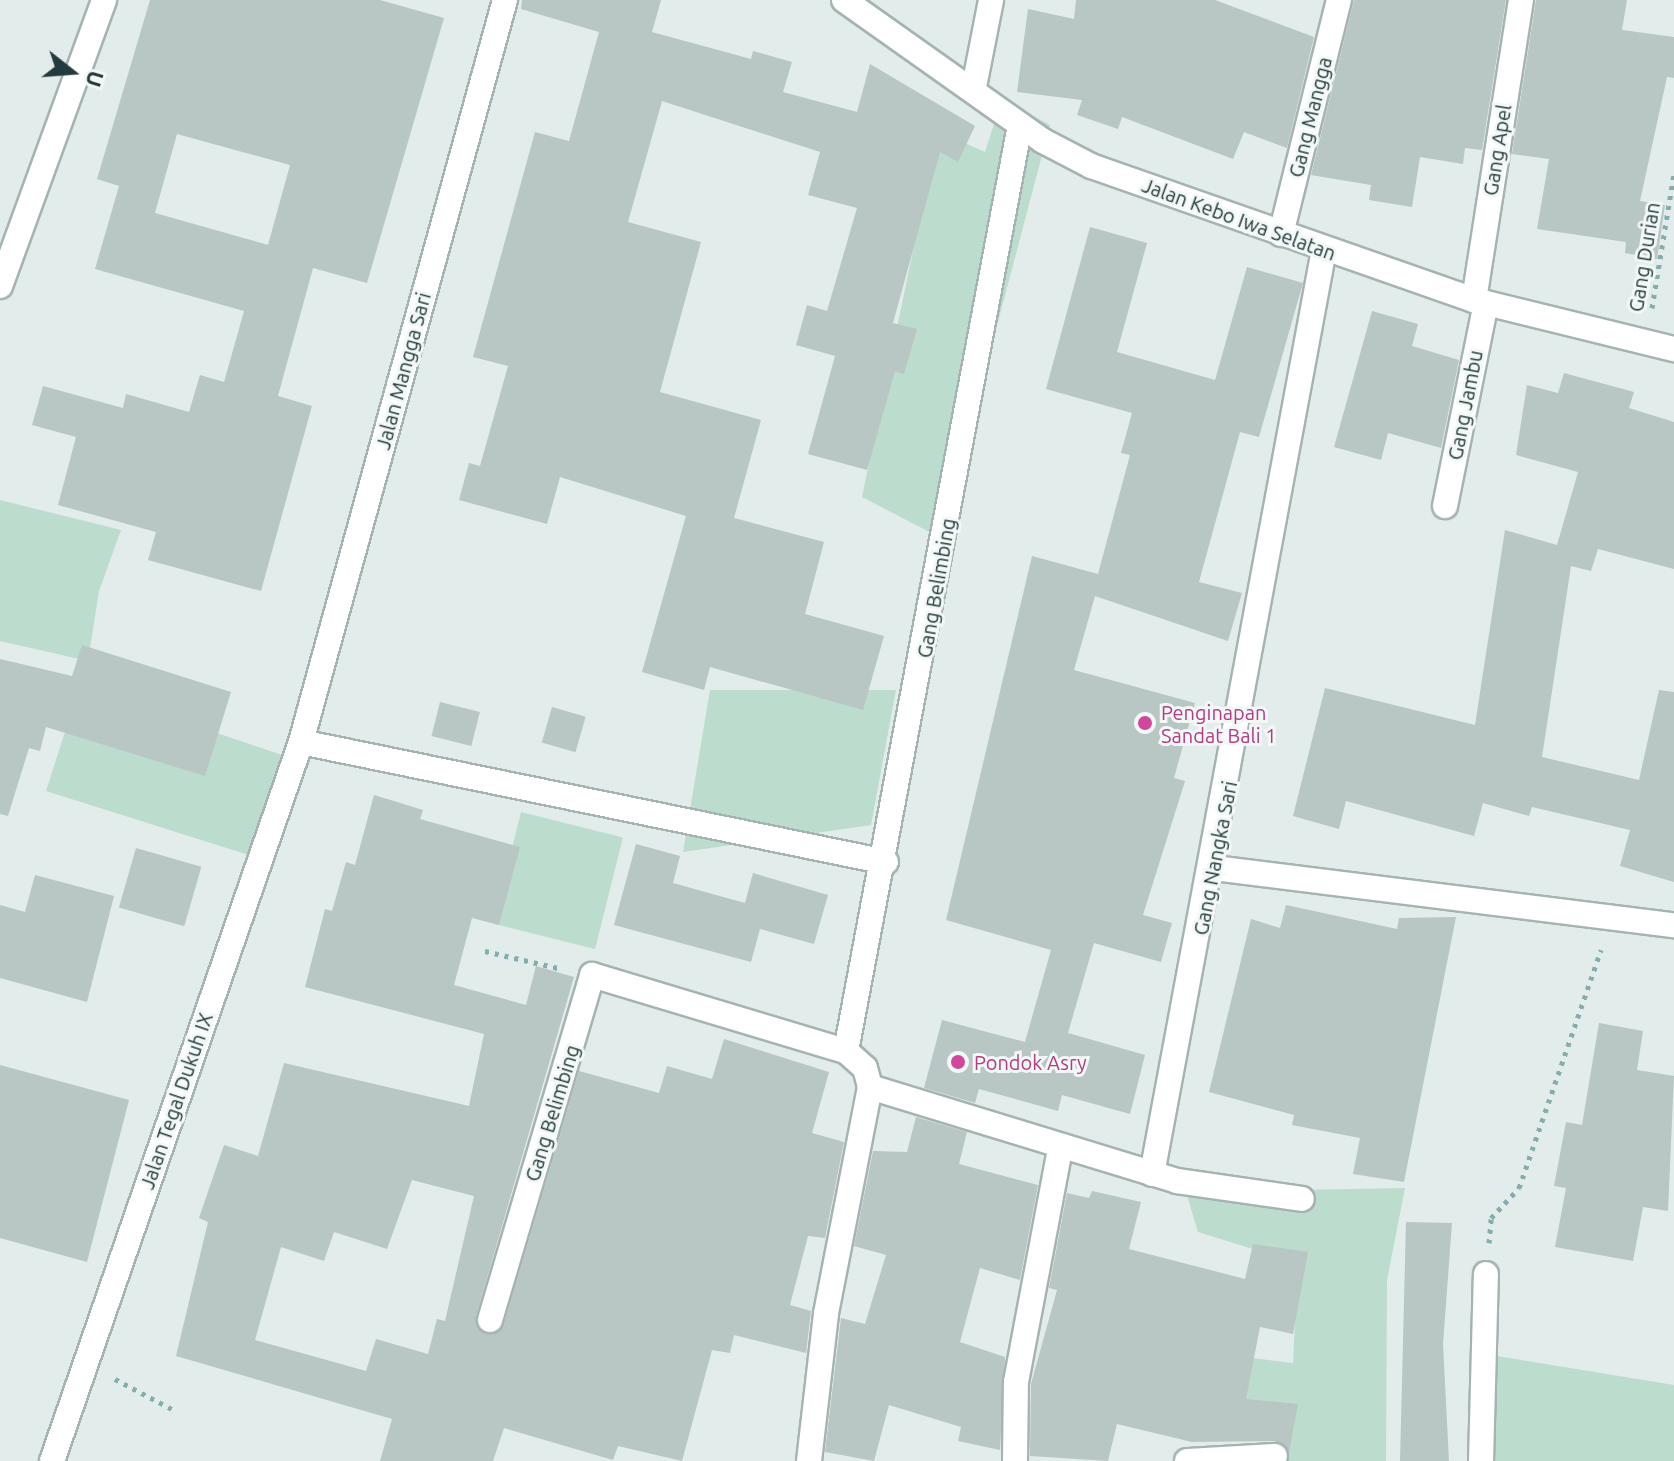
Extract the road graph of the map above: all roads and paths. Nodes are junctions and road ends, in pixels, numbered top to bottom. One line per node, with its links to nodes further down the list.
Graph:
1 (104, 0): 12 (street)
2 (505, 0): 17 (street, Jalan Mangga Sari)
3 (844, 0): 7 (street, Jalan Kebo Iwa Selatan)
4 (991, 0): 7 (street)
5 (1339, 0): 10 (street, Gang Mangga)
6 (1521, 0): 13 (street, Gang Apel)
7 (974, 87): 8 (street, Jalan Kebo Iwa Selatan)
8 (1020, 125): 10 (street, Jalan Kebo Iwa Selatan); 18 (street, Gang Belimbing)
9 (1674, 173): 14 (path, Gang Durian)
10 (1281, 234): 11 (street, Jalan Kebo Iwa Selatan)
11 (1324, 250): 13 (street, Jalan Kebo Iwa Selatan); 19 (street, Gang Nangka Sari)
12 (0, 286)
13 (1480, 302): 14 (street, Jalan Kebo Iwa Selatan); 16 (street, Gang Jambu)
14 (1646, 345): 15 (street, Jalan Kebo Iwa Selatan)
15 (1674, 349)
16 (1445, 506)
17 (301, 742): 18 (street); 31 (street, Jalan Tegal Dukuh IX)
18 (886, 862): 24 (street, Gang Belimbing)
19 (1214, 868): 20 (street); 27 (street, Gang Nangka Sari)
20 (1613, 915): 21 (street); 29 (path)
21 (1674, 925)
22 (485, 951): 23 (path)
23 (592, 975): 24 (street); 30 (street, Gang Belimbing)
24 (846, 1051): 25 (street)
25 (870, 1087): 26 (street); 35 (street)
26 (1060, 1150): 27 (street); 36 (street)
27 (1152, 1174): 28 (street)
28 (1302, 1199)
29 (1486, 1274): 38 (street)
30 (490, 1320)
31 (86, 1364): 32 (path); 34 (street, Jalan Tegal Dukuh IX)
32 (172, 1409)
33 (1275, 1456): 37 (street)
34 (52, 1461)
35 (809, 1461)
36 (1015, 1461)
37 (1187, 1461)
38 (1481, 1461)

